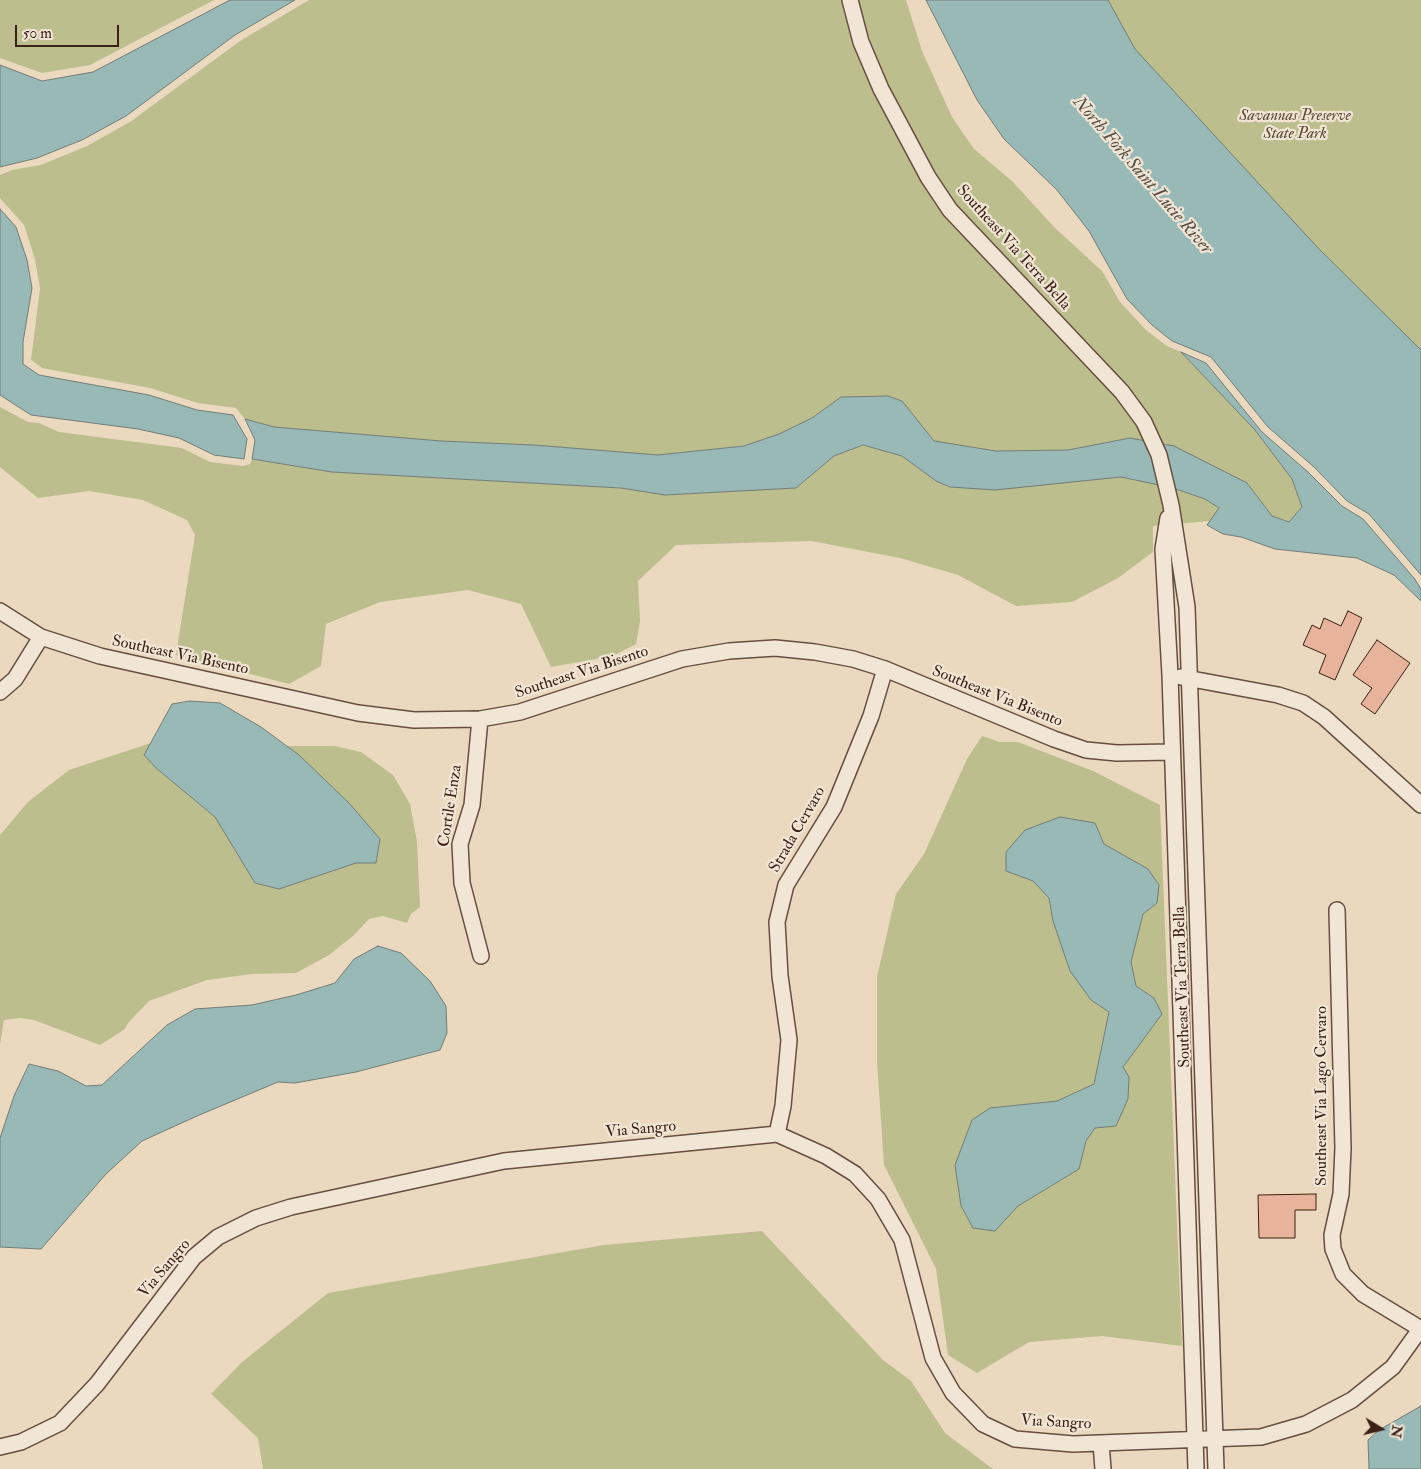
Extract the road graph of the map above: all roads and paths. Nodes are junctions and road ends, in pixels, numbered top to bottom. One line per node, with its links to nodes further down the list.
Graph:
1 (850, 0): 2 (street, Southeast Via Terra Bella)
2 (1170, 504): 6 (street, Southeast Via Terra Bella); 7 (street, Southeast Via Terra Bella)
3 (0, 611): 4 (street, Southeast Via Bisento)
4 (42, 637): 8 (street); 9 (street, Southeast Via Bisento)
5 (885, 669): 9 (street, Southeast Via Bisento); 10 (street, Southeast Via Bisento); 14 (street, Strada Cervaro)
6 (1170, 675): 7 (street); 10 (street, Southeast Via Terra Bella)
7 (1190, 678): 11 (street); 17 (street, Southeast Via Terra Bella)
8 (0, 692)
9 (480, 719): 13 (street, Cortile Enza)
10 (1171, 752): 16 (street, Southeast Via Terra Bella)
11 (1421, 805)
12 (1337, 910): 15 (street, Southeast Via Lago Cervaro)
13 (481, 956)
14 (777, 1134): 18 (street, Via Sangro); 19 (street, Via Sangro)
15 (1421, 1328): 17 (street, Via Sangro)
16 (1196, 1439): 17 (street, Via Sangro); 18 (street, Via Sangro); 21 (street, Southeast Via Terra Bella)
17 (1216, 1439): 22 (street, Southeast Via Terra Bella)
18 (1100, 1442): 20 (street)
19 (0, 1447)
20 (1103, 1469)
21 (1196, 1469)
22 (1216, 1469)

